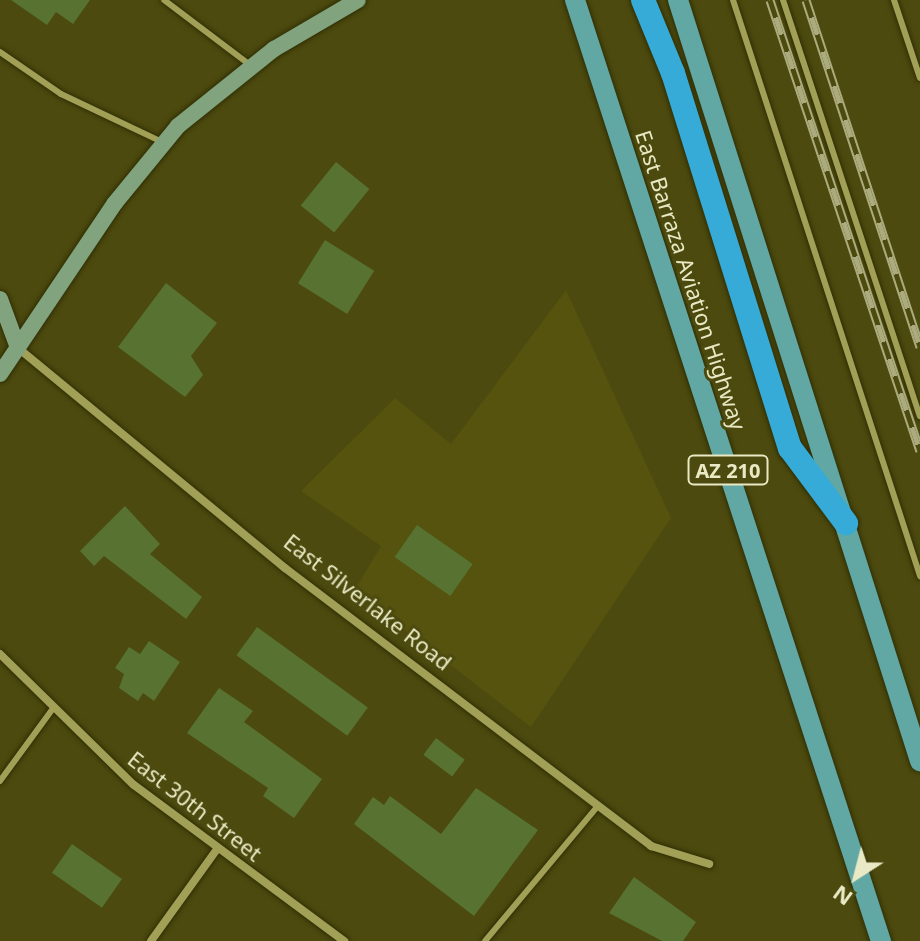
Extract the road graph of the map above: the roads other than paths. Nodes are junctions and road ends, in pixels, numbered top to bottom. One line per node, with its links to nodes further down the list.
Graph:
1 (164, 0): 10 (lane)
2 (358, 0): 10 (main road)
3 (575, 0): 30 (main road, East Barraza Aviation Highway / AZ 210)
4 (643, 0): 18 (highway)
5 (678, 0): 18 (main road)
6 (733, 0): 19 (lane)
7 (783, 0): 17 (lane)
8 (894, 0): 11 (lane)
9 (0, 52): 12 (lane)
10 (250, 65): 12 (main road)
11 (920, 78)
12 (164, 143): 15 (main road)
13 (0, 299): 15 (main road)
14 (0, 346): 15 (main road)
15 (18, 348): 16 (main road); 24 (street, East Silverlake Road)
16 (1, 373)
17 (920, 416)
18 (846, 523): 22 (main road)
19 (920, 576)
20 (0, 654): 21 (street, East 30th Street)
21 (54, 707): 23 (lane); 25 (street, East 30th Street)
22 (920, 761)
23 (0, 781)
24 (598, 806): 26 (street, East Silverlake Road); 29 (lane)
25 (217, 849): 27 (street); 28 (street, East 30th Street)
26 (709, 864)
27 (151, 941)
28 (344, 941)
29 (485, 941)
30 (881, 941)

